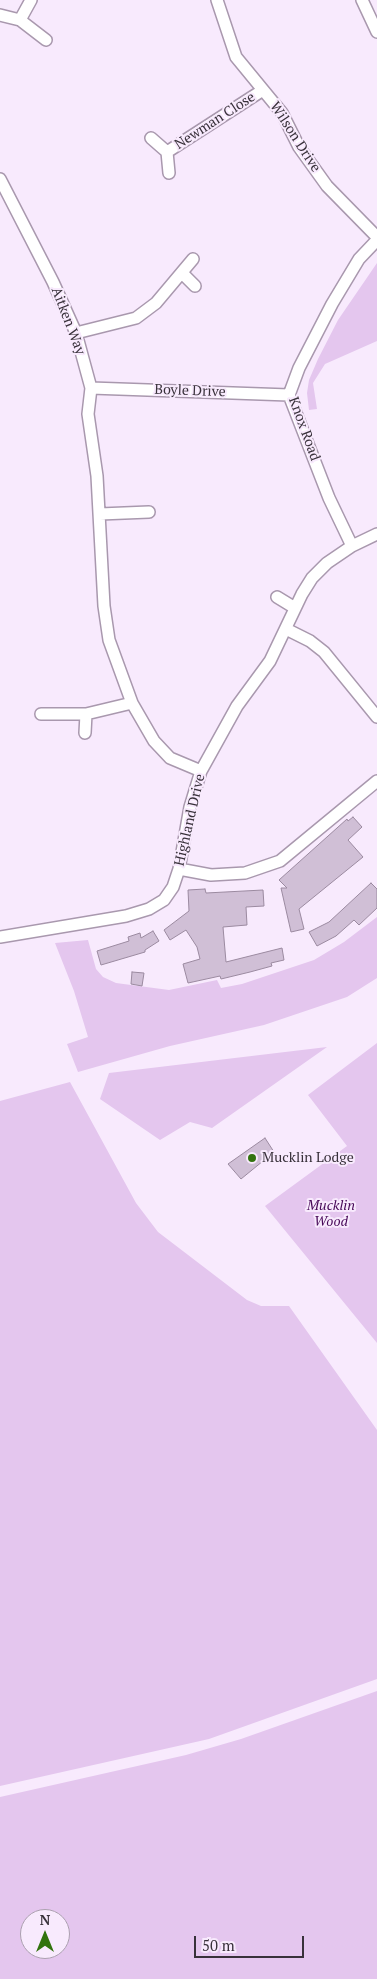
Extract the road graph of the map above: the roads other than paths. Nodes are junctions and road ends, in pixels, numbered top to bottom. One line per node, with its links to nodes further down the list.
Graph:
1 (31, 0): 5 (street)
2 (217, 0): 8 (street, Wilson Drive)
3 (362, 0): 6 (street)
4 (0, 15): 5 (street)
5 (20, 20): 7 (street)
6 (377, 32)
7 (46, 40)
8 (263, 90): 10 (street, Newman Close); 14 (street, Wilson Drive)
9 (150, 138): 10 (street, Newman Close)
10 (168, 152): 11 (street, Newman Close)
11 (169, 173)
12 (2, 182): 13 (street, Aitken Way)
13 (5, 199): 18 (street, Aitken Way)
14 (377, 238): 20 (street, Knox Road)
15 (193, 259): 16 (street)
16 (183, 274): 17 (street); 18 (street)
17 (195, 286)
18 (76, 333): 19 (street, Aitken Way)
19 (90, 388): 20 (street, Boyle Drive); 22 (street, Aitken Way)
20 (289, 395): 24 (street, Knox Road)
21 (149, 512): 22 (street)
22 (100, 514): 28 (street, Aitken Way)
23 (377, 534): 24 (street, Highland Drive)
24 (352, 546): 26 (street, Highland Drive)
25 (276, 597): 26 (street)
26 (295, 608): 27 (street, Highland Drive)
27 (286, 629): 31 (street); 33 (street, Highland Drive)
28 (132, 703): 30 (street); 33 (street, Aitken Way)
29 (41, 714): 30 (street)
30 (86, 714): 32 (street)
31 (377, 717)
32 (85, 732)
33 (201, 771): 35 (street, Highland Drive)
34 (377, 782): 35 (street)
35 (178, 869): 36 (street, Highland Drive)
36 (0, 937)

